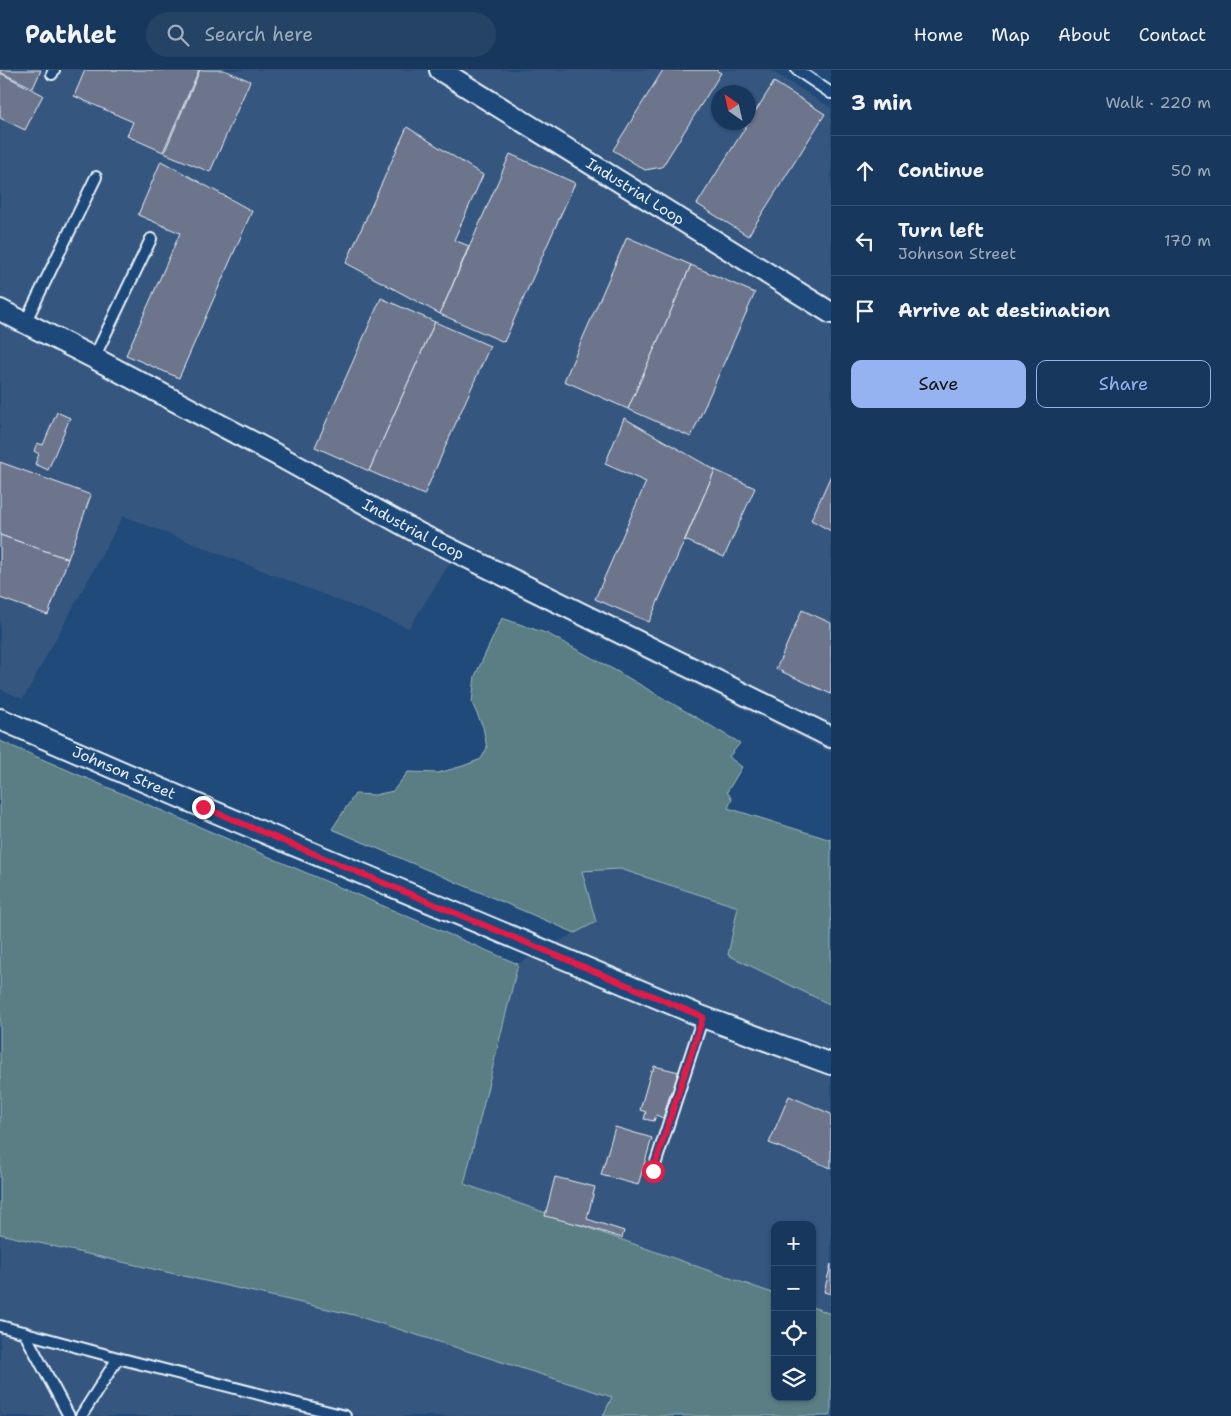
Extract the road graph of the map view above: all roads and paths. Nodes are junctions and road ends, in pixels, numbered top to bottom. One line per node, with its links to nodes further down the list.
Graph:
1 (440, 70): 7 (street, Industrial Loop)
2 (797, 70): 3 (lane)
3 (831, 93)
4 (96, 177): 8 (lane)
5 (151, 239): 9 (lane)
6 (0, 310): 8 (street, Industrial Loop)
7 (831, 313)
8 (25, 323): 9 (street, Industrial Loop)
9 (94, 358): 11 (street, Industrial Loop)
10 (0, 719): 12 (street, Johnson Street)
11 (831, 737)
12 (703, 1017): 13 (street, Johnson Street); 14 (lane)
13 (831, 1064)
14 (653, 1171)
15 (0, 1326): 16 (lane)
16 (24, 1332): 17 (lane); 18 (lane)
17 (118, 1358): 19 (lane); 20 (lane)
18 (69, 1416)
19 (81, 1416)
20 (345, 1416)

